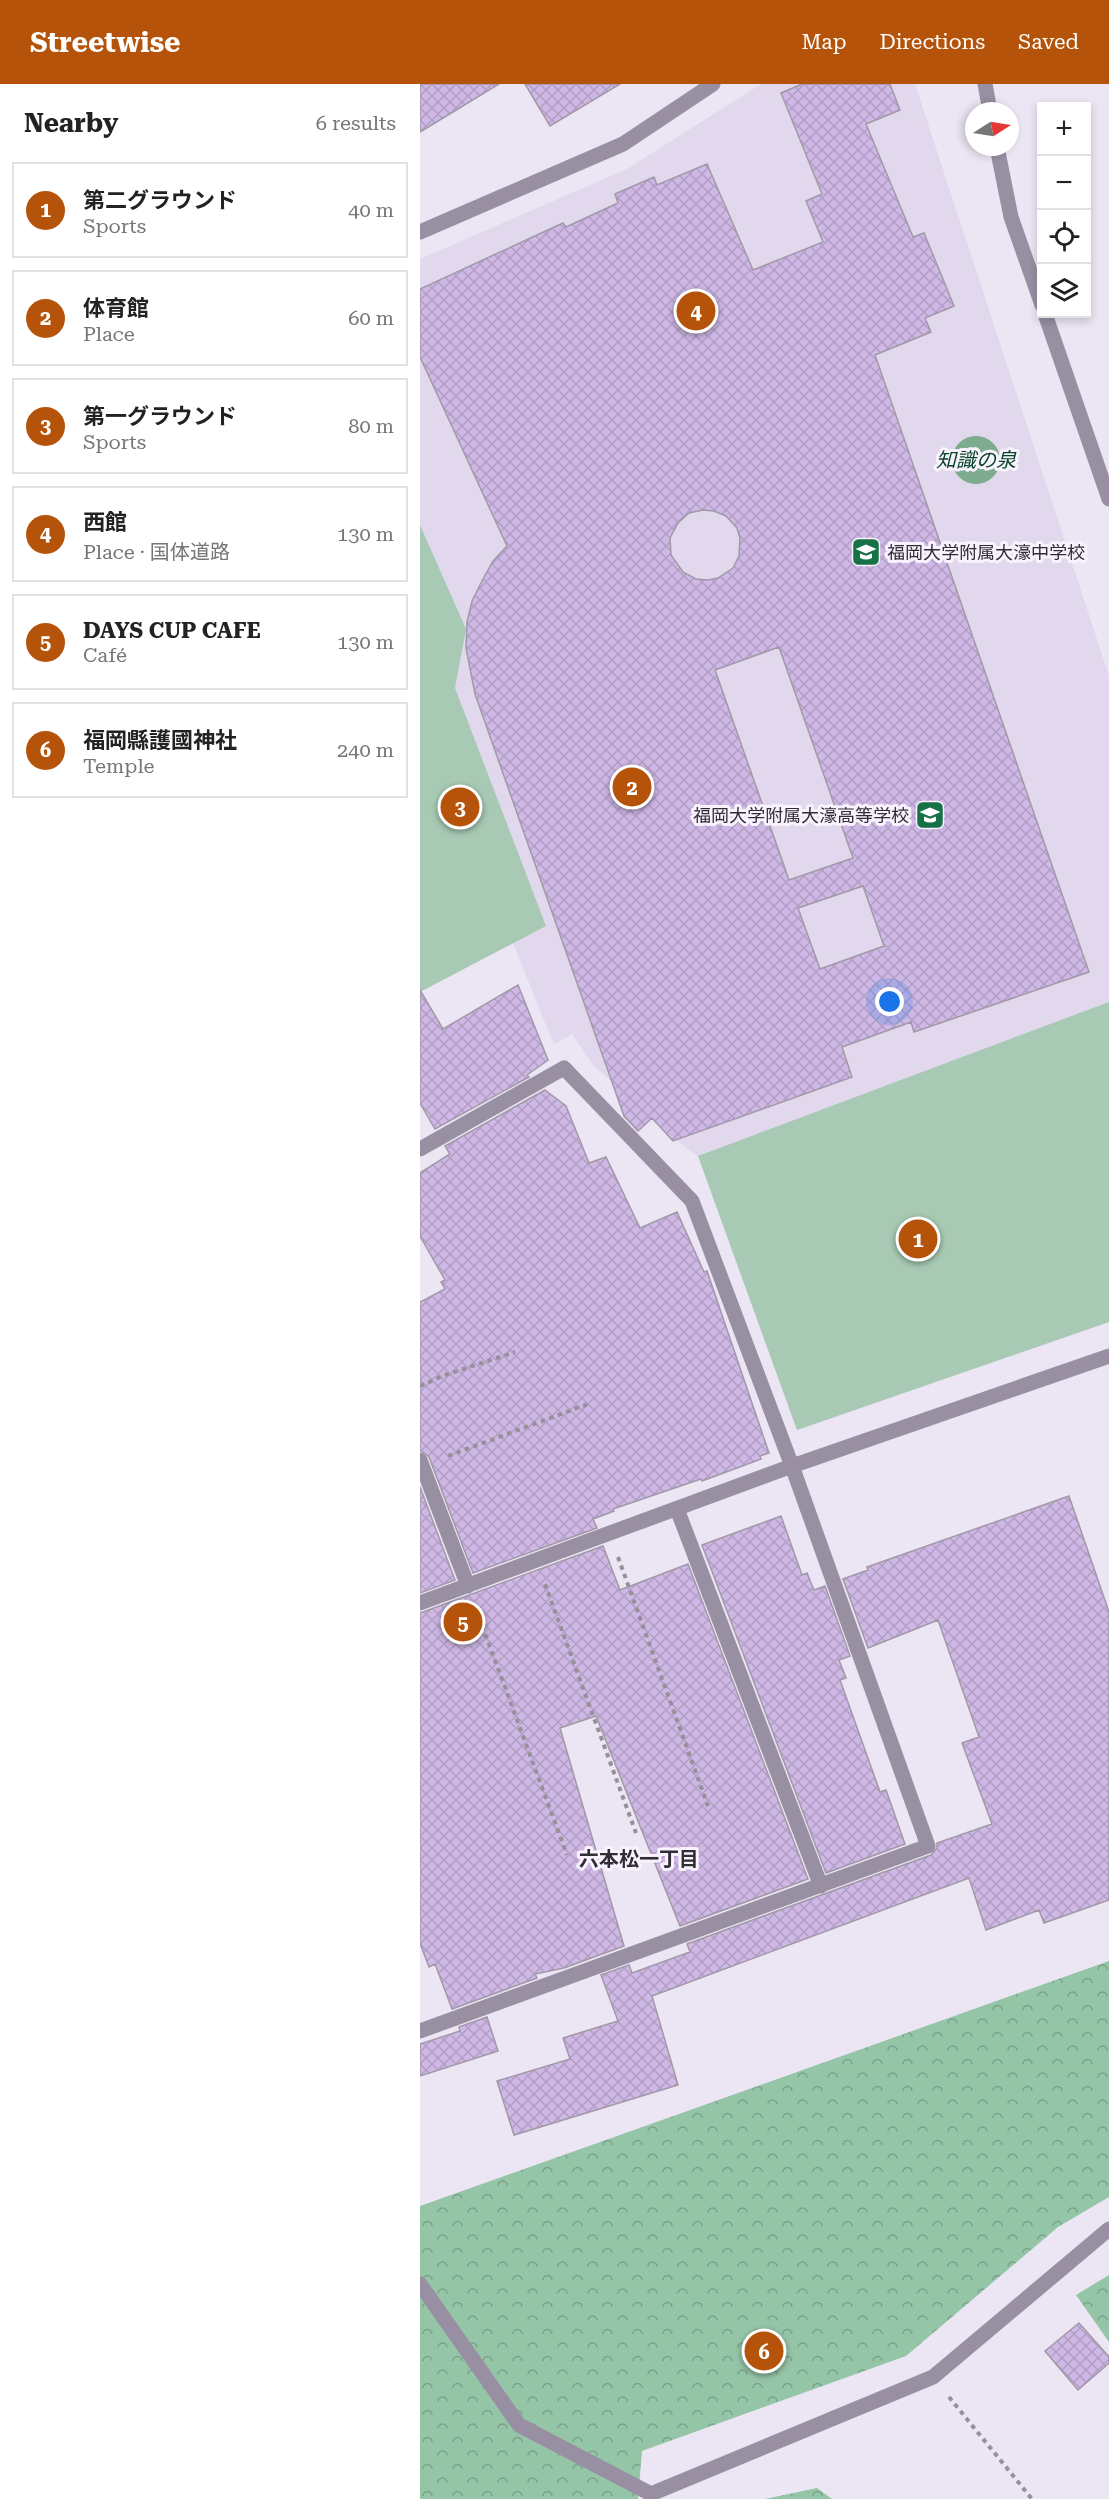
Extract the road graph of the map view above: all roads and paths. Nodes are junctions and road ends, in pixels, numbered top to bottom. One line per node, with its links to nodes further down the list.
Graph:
1 (713, 84): 5 (street)
2 (985, 84): 3 (street)
3 (988, 102)
4 (999, 156): 6 (street)
5 (420, 232)
6 (1037, 293)
7 (1046, 318): 8 (street)
8 (1109, 499)
9 (420, 1149): 15 (street)
10 (515, 1352): 12 (path)
11 (1109, 1356): 15 (street)
12 (420, 1386)
13 (588, 1404): 14 (path)
14 (421, 1463): 19 (street)
15 (792, 1466): 16 (street); 24 (street)
16 (677, 1509): 17 (street); 24 (street)
17 (610, 1534): 18 (street); 21 (path)
18 (537, 1560): 19 (street); 22 (path)
19 (468, 1586): 20 (street); 23 (path)
20 (420, 1604)
21 (708, 1806)
22 (636, 1833)
23 (567, 1855)
24 (821, 1886): 25 (street)
25 (420, 2031)
26 (1109, 2229): 28 (street)
27 (420, 2284): 28 (street)
28 (933, 2377): 29 (path)
29 (1032, 2499)

